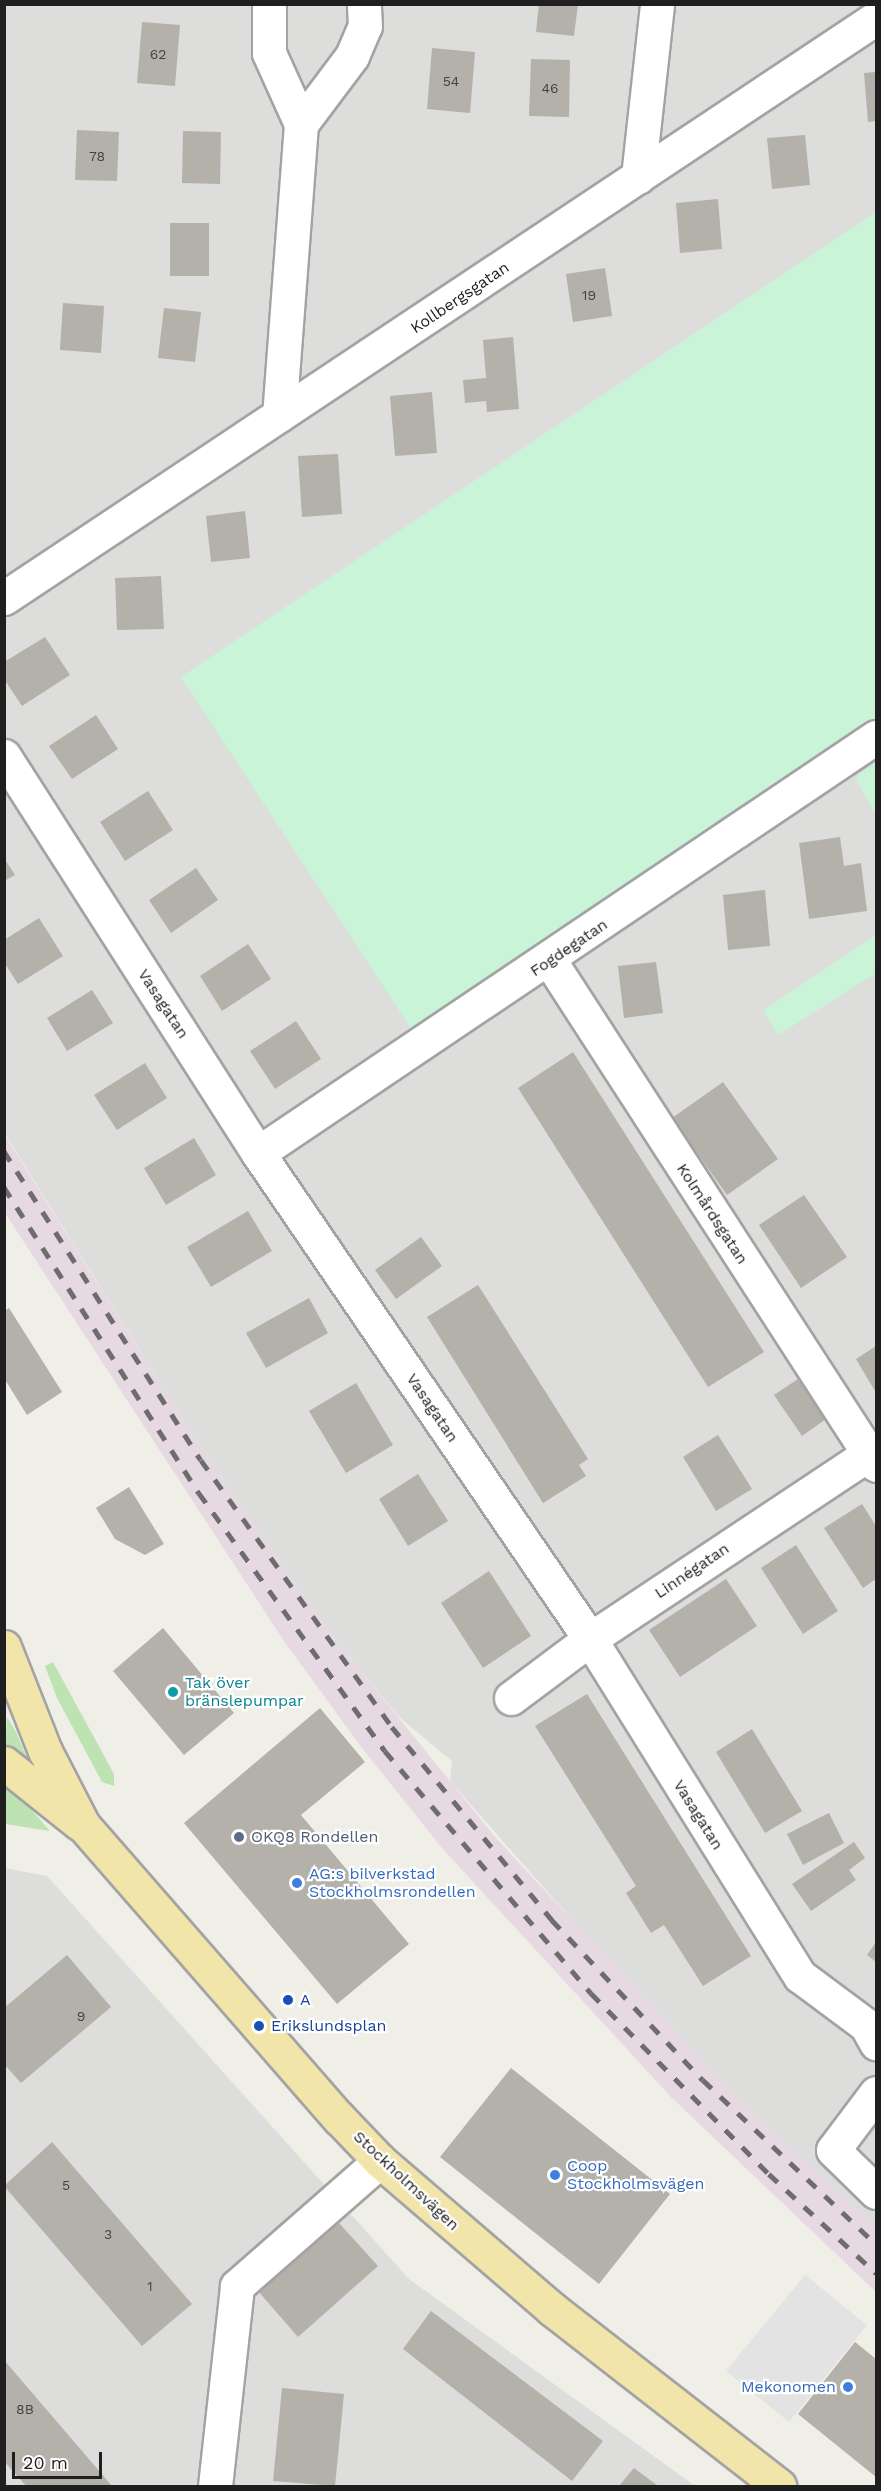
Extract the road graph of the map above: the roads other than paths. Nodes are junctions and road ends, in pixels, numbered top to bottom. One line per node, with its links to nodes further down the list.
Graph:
1 (269, 4): 5 (street)
2 (364, 4): 5 (street)
3 (657, 4): 6 (street)
4 (876, 18): 6 (street, Kollbergsgatan)
5 (301, 124): 7 (street)
6 (638, 177): 7 (street, Kollbergsgatan)
7 (279, 415): 8 (street, Kollbergsgatan)
8 (4, 598)
9 (876, 737): 11 (street, Fogdegatan)
10 (4, 756): 12 (street, Vasagatan)
11 (550, 962): 12 (street, Fogdegatan); 13 (street, Kolmårdsgatan)
12 (258, 1154): 14 (street, Vasagatan)
13 (874, 1456): 14 (street, Linnégatan)
14 (590, 1639): 16 (street, Linnégatan); 19 (street, Vasagatan)
15 (4, 1647): 18 (main road, Stockholmsvägen)
16 (511, 1698)
17 (4, 1763): 18 (main road, Stockholmsvägen)
18 (83, 1825): 21 (main road, Stockholmsvägen)
19 (876, 2043)
20 (876, 2093): 22 (street)
21 (380, 2161): 23 (street); 24 (main road, Stockholmsvägen)
22 (876, 2192)
23 (215, 2487)
24 (779, 2487)

